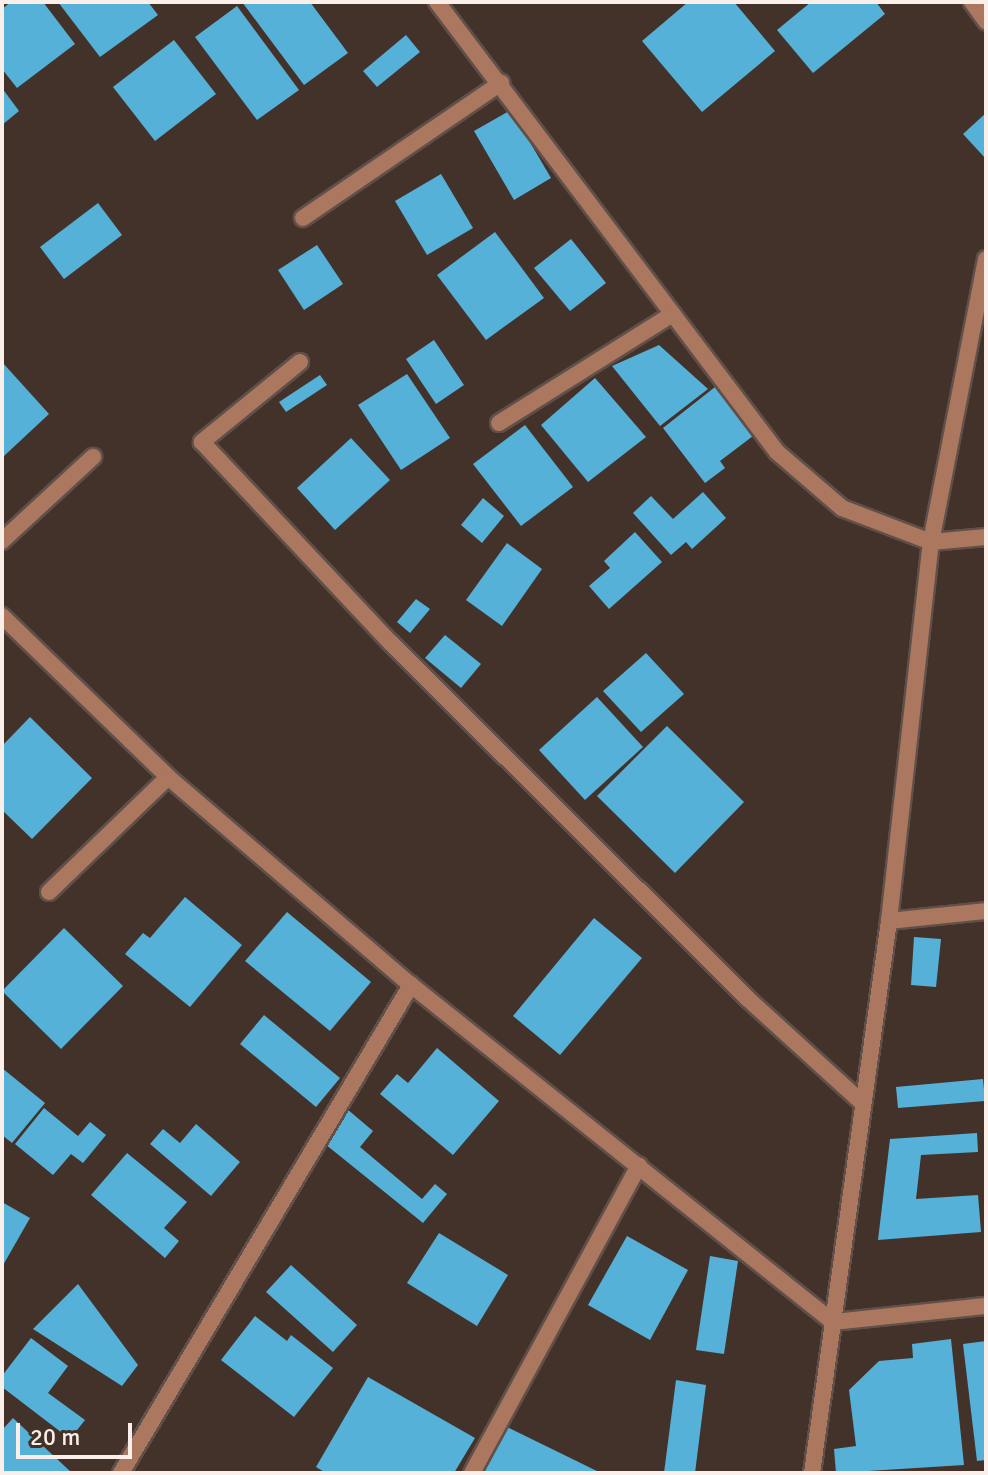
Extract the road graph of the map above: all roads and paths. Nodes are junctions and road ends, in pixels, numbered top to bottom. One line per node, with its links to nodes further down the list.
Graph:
1 (437, 2): 4 (street)
2 (972, 2): 3 (street)
3 (986, 21)
4 (501, 83): 5 (street); 7 (street)
5 (303, 218)
6 (986, 259): 13 (street)
7 (673, 314): 9 (street); 13 (street)
8 (300, 362): 20 (street)
9 (499, 423)
10 (93, 457): 12 (street)
11 (986, 537): 13 (street)
12 (2, 541)
13 (931, 542): 18 (street)
14 (2, 616): 15 (street)
15 (168, 777): 16 (street); 19 (street)
16 (49, 892)
17 (986, 911): 18 (street)
18 (889, 921): 20 (street)
19 (411, 985): 21 (street); 24 (street)
20 (860, 1101): 23 (street)
21 (639, 1165): 23 (street); 25 (street)
22 (986, 1306): 23 (street)
23 (833, 1322): 26 (street)
24 (121, 1473)
25 (472, 1473)
26 (812, 1473)

